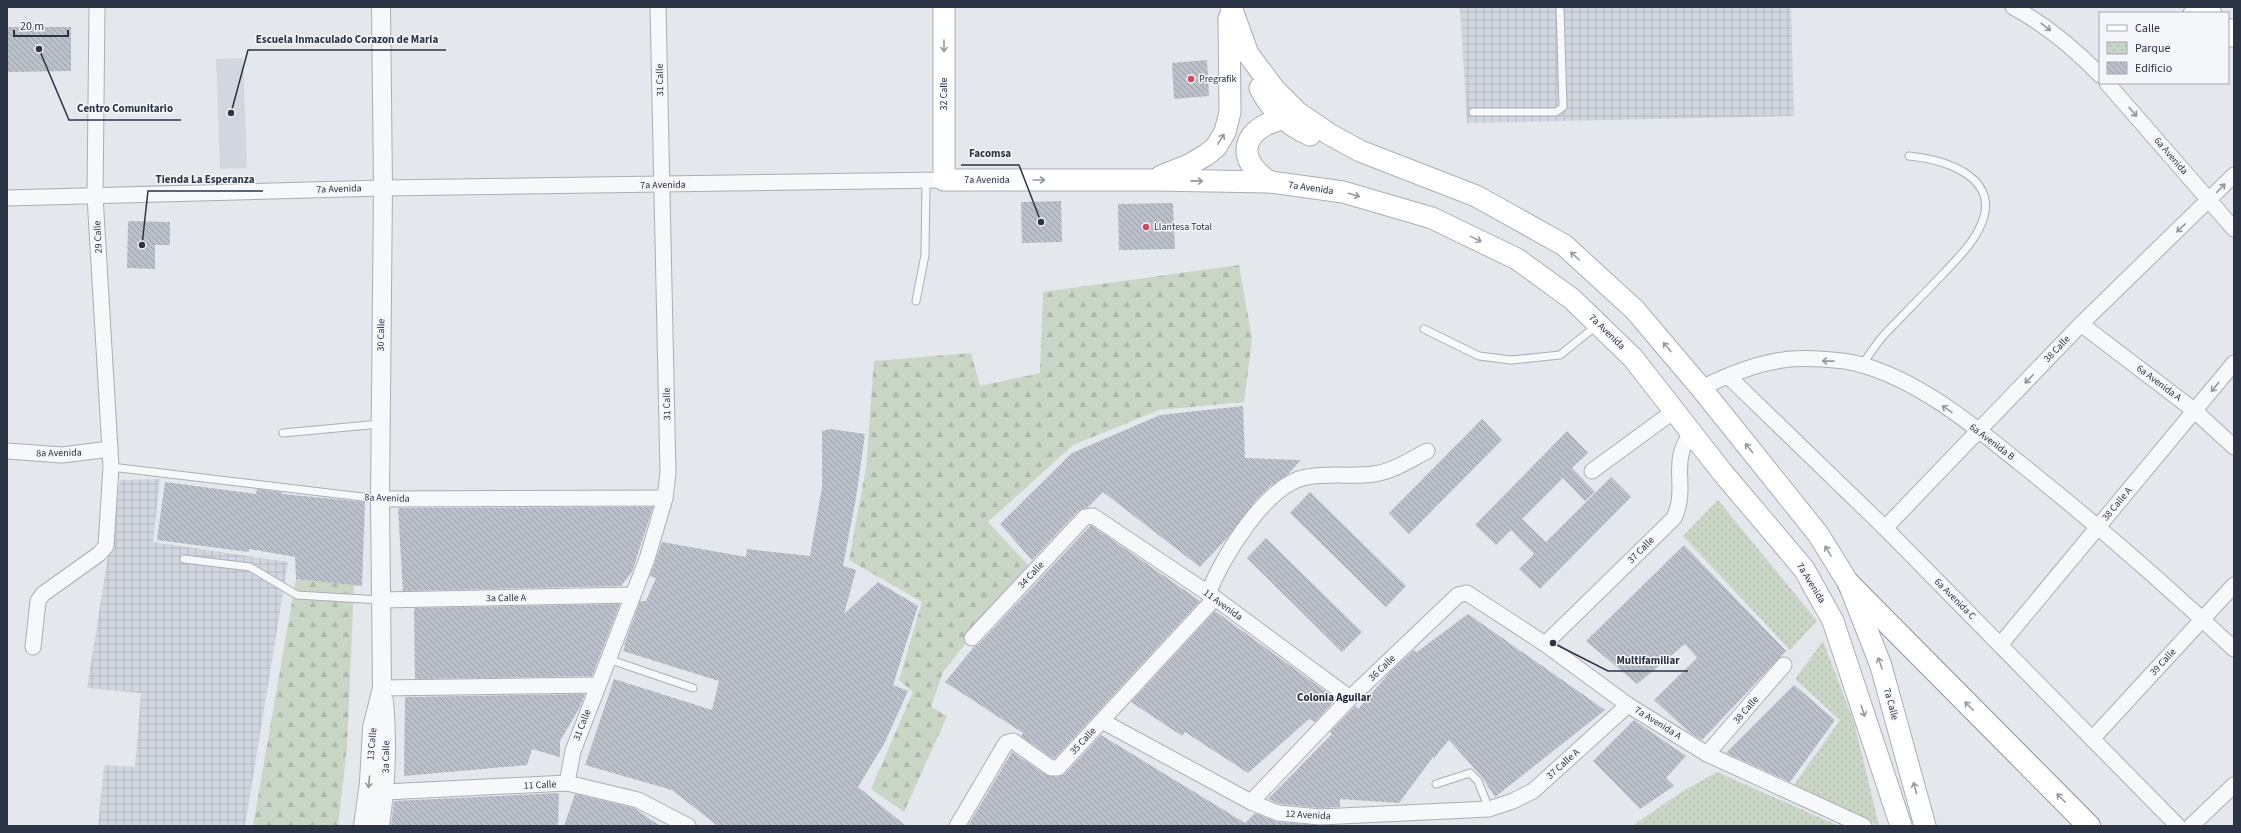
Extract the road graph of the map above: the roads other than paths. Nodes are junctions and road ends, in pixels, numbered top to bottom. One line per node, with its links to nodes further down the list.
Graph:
1 (97, 7): 21 (street, 29 Calle)
2 (381, 7): 20 (street, 30 Calle)
3 (658, 7): 19 (street, 31 Calle)
4 (944, 7): 16 (main road, 32 Calle, one-way to 16)
5 (1230, 7): 8 (main road); 17 (main road, one-way to 5)
6 (1560, 7): 11 (lane)
7 (2013, 7): 9 (street, one-way to 9)
8 (1248, 54): 12 (main road); 13 (main road)
9 (2099, 74)
10 (2115, 86): 23 (street, 6a Avenida, one-way to 23)
11 (1473, 112)
12 (1283, 119): 13 (main road); 18 (main road)
13 (1360, 151): 32 (main road, one-way to 13)
14 (1909, 156): 30 (lane)
15 (2234, 175): 23 (street, 38 Calle, one-way to 15)
16 (935, 180): 17 (main road, 7a Avenida, one-way to 17); 19 (street, 7a Avenida); 25 (lane)
17 (1153, 180): 18 (main road, 7a Avenida, one-way to 18)
18 (1270, 182): 26 (main road, 7a Avenida, one-way to 26)
19 (662, 185): 20 (street, 7a Avenida); 45 (street, 31 Calle)
20 (383, 188): 21 (street, 7a Avenida); 35 (street, 30 Calle)
21 (95, 196): 22 (street, 7a Avenida); 40 (street, 29 Calle)
22 (7, 198)
23 (2209, 201): 24 (street, 6a Avenida); 27 (street, 38 Calle, one-way to 27)
24 (2234, 230)
25 (916, 301)
26 (1598, 324): 28 (lane); 33 (main road, 7a Avenida)
27 (2081, 324): 34 (street, 6a Avenida A); 36 (street, 38 Calle, one-way to 36)
28 (1424, 329)
29 (2234, 363): 34 (street, 38 Calle A, one-way to 34)
30 (1862, 365): 31 (street, 6a Avenida B, one-way to 31); 36 (street, 6a Avenida B, one-way to 30)
31 (1728, 376): 32 (street, 6a Avenida B); 49 (street, 6a Avenida C)
32 (1701, 388): 51 (main road, one-way to 32)
33 (1674, 410): 38 (main road, 7a Avenida); 44 (street)
34 (2195, 411): 39 (street, 6a Avenida A); 48 (street, 38 Calle A)
35 (380, 424): 37 (lane); 46 (street, 30 Calle)
36 (1979, 430): 48 (street, 6a Avenida B); 49 (street, 38 Calle)
37 (283, 433)
38 (1692, 433): 59 (street, 37 Calle); 85 (main road, 7a Avenida, one-way to 85)
39 (2234, 447)
40 (110, 450): 42 (street, 8a Avenida); 43 (street, 29 Calle)
41 (1427, 451): 55 (street, 35 Calle)
42 (7, 452)
43 (111, 467): 46 (lane, 8a Avenida); 61 (street, 29 Calle)
44 (1592, 471)
45 (665, 498): 46 (street, 8a Avenida); 54 (street, 31 Calle)
46 (380, 499): 56 (street, 30 Calle)
47 (1093, 516): 55 (street, 11 Avenida); 58 (street, 34 Calle)
48 (2099, 526): 57 (street, 6a Avenida B); 60 (street, 38 Calle A)
49 (1885, 528): 60 (street, 6a Avenida C)
50 (184, 559): 56 (lane)
51 (1849, 584): 86 (main road, 7a Calle, one-way to 51); 87 (main road, one-way to 51)
52 (2234, 585): 57 (street, 39 Calle)
53 (1467, 593): 59 (street, 7a Avenida A); 69 (street, 36 Calle)
54 (632, 595): 56 (street, 3a Calle A); 63 (street, 31 Calle)
55 (1211, 596): 69 (street, 11 Avenida); 71 (street, 35 Calle)
56 (381, 600): 64 (street, 30 Calle)
57 (2202, 619): 62 (street, 6a Avenida B); 72 (street, 39 Calle)
58 (972, 638)
59 (1545, 644): 70 (street, 7a Avenida A)
60 (2000, 645): 72 (street, 6a Avenida C)
61 (33, 647)
62 (2234, 649)
63 (608, 659): 66 (street, 31 Calle); 68 (lane)
64 (382, 662): 67 (street, 13 Calle)
65 (1784, 665): 73 (street, 38 Calle)
66 (597, 685): 67 (street); 74 (street, 31 Calle)
67 (382, 688): 77 (street, 3a Calle); 80 (street, 13 Calle, one-way to 80)
68 (693, 688)
69 (1350, 698): 78 (street, 36 Calle)
70 (1628, 705): 73 (street, 7a Avenida A); 79 (street, 37 Calle A)
71 (1102, 721): 78 (street, 12 Avenida); 83 (street, 35 Calle)
72 (2092, 739): 88 (street, 6a Avenida C)
73 (1707, 754): 84 (street, 7a Avenida A)
74 (567, 783): 77 (street, 11 Calle); 82 (street, 11 Calle)
75 (1436, 784): 79 (lane)
76 (2234, 786): 89 (street)
77 (385, 792): 81 (street, 3a Calle)
78 (1251, 802): 79 (street, 12 Avenida)
79 (1489, 809)
80 (363, 826)
81 (380, 826)
82 (688, 826)
83 (957, 826)
84 (1864, 826)
85 (1901, 826)
86 (1925, 826)
87 (2088, 826)
88 (2178, 826)
89 (2191, 826)

